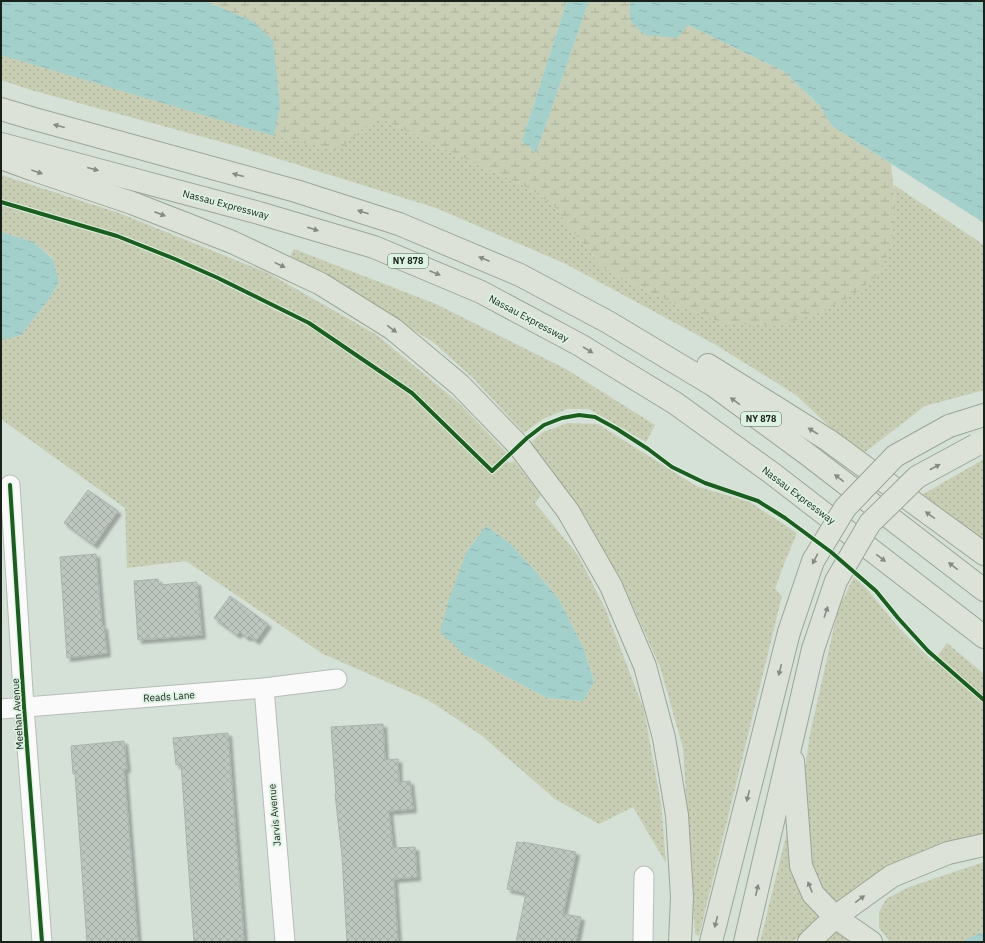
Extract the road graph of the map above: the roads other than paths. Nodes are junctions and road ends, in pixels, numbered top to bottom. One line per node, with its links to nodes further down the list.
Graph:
1 (1, 108): 4 (highway, NY 878, one-way to 1)
2 (1, 144): 10 (highway, Nassau Expressway / NY 878, one-way to 10)
3 (1, 158): 22 (highway, one-way to 22)
4 (520, 275): 8 (highway, one-way to 4); 9 (highway, NY 878, one-way to 4)
5 (984, 415): 23 (highway, one-way to 23, bridge)
6 (980, 444): 15 (highway, one-way to 6, bridge)
7 (10, 485): 13 (street, Meehan Avenue)
8 (984, 554)
9 (984, 590)
10 (984, 637)
11 (337, 679): 12 (street, Reads Lane)
12 (264, 688): 13 (street, Reads Lane); 20 (street, Jarvis Avenue)
13 (24, 707): 14 (street, Reads Lane); 19 (street, Meehan Avenue)
14 (1, 709)
15 (791, 740): 18 (highway, one-way to 15); 24 (highway, one-way to 15)
16 (984, 845): 18 (highway, one-way to 16)
17 (644, 876): 21 (street)
18 (835, 917): 25 (highway); 26 (highway)
19 (42, 942)
20 (284, 942)
21 (643, 942)
22 (680, 942)
23 (711, 942)
24 (745, 942)
25 (809, 942)
26 (871, 942)

